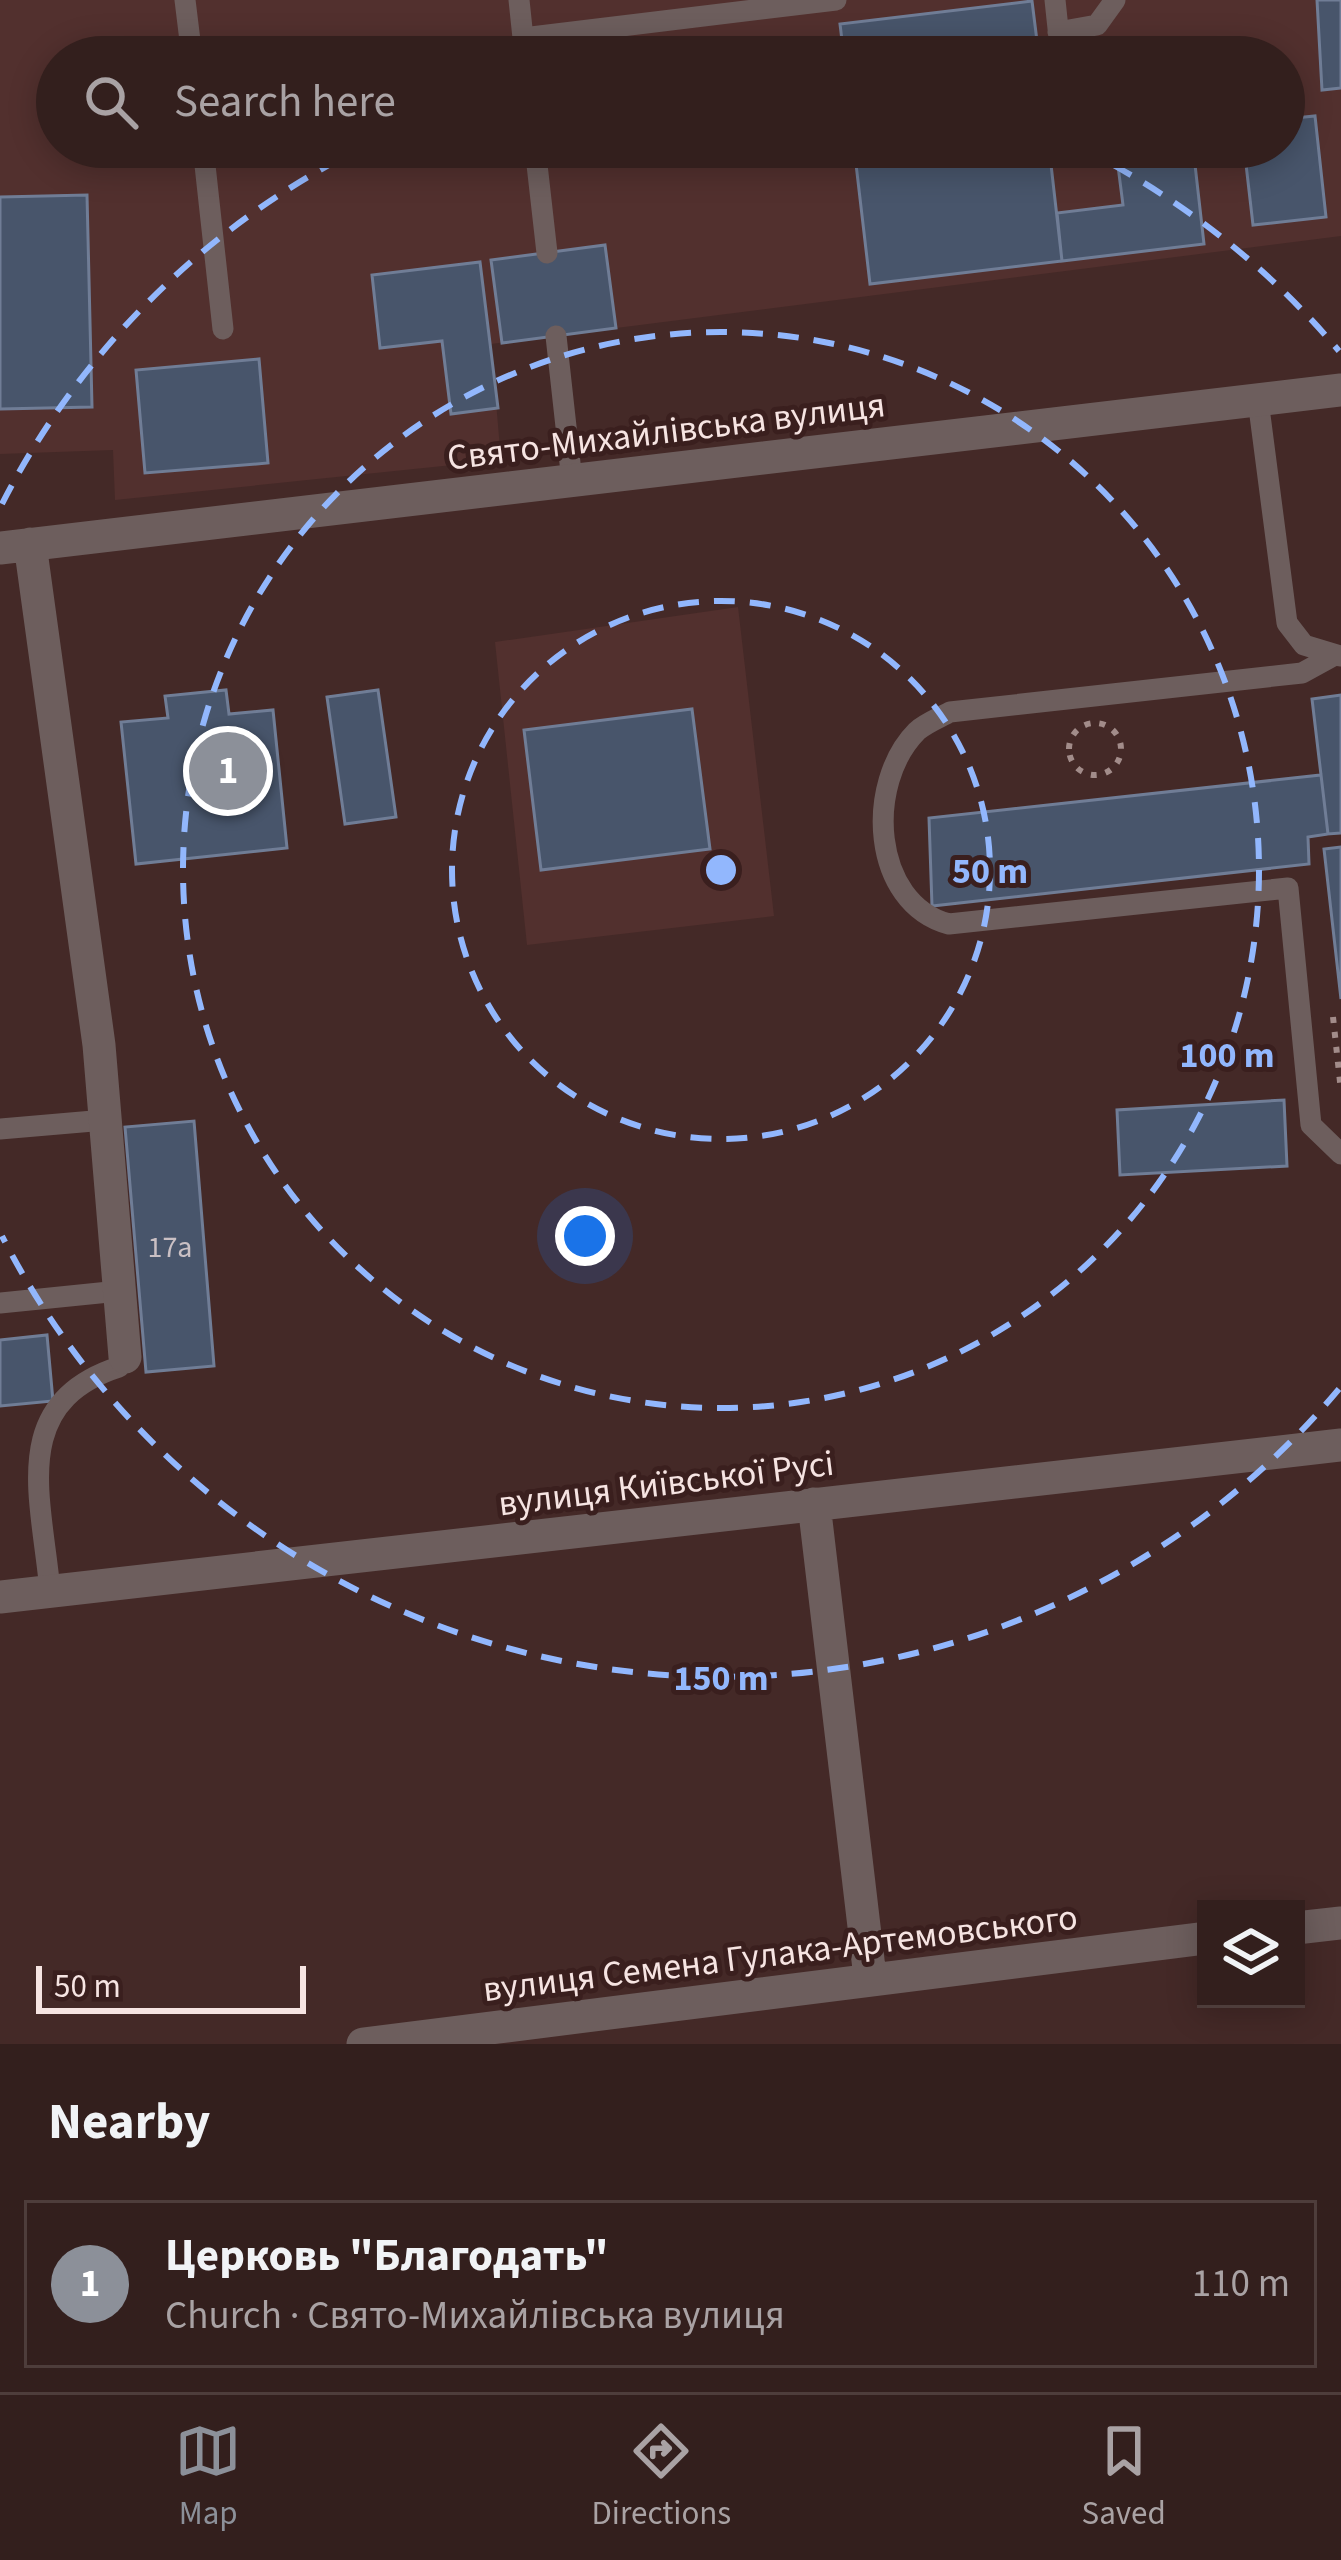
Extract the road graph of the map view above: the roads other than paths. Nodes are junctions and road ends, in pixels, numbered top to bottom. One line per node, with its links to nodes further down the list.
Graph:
1 (185, 0): 7 (lane)
2 (519, 0): 8 (lane)
3 (836, 0): 9 (lane)
4 (1054, 0): 6 (lane)
5 (1115, 0): 6 (lane)
6 (1058, 32): 10 (lane)
7 (189, 36)
8 (523, 36)
9 (602, 36)
10 (1058, 36)
11 (205, 168): 14 (lane)
12 (538, 168): 13 (lane)
13 (547, 253)
14 (224, 328)
15 (556, 336): 18 (lane)
16 (1341, 390): 17 (street, Свято-Михайлівська вулиця)
17 (1258, 400): 18 (street, Свято-Михайлівська вулиця); 20 (lane)
18 (572, 481): 19 (street, Свято-Михайлівська вулиця)
19 (15, 546): 21 (street)
20 (1337, 656): 23 (lane)
21 (105, 1120): 22 (lane); 24 (street)
22 (0, 1129)
23 (1341, 1154)
24 (119, 1292): 25 (lane); 26 (street)
25 (0, 1303)
26 (125, 1357): 29 (lane)
27 (1341, 1445): 28 (street, вулиця Київської Русі)
28 (814, 1504): 29 (street, вулиця Київської Русі); 34 (street)
29 (50, 1591): 30 (street, вулиця Київської Русі)
30 (0, 1597)
31 (1341, 1923): 32 (street)
32 (1305, 1927)
33 (1197, 1939): 34 (street, вулиця Семена Гулака-Артемовського)
34 (870, 1977): 35 (street, вулиця Семена Гулака-Артемовського)
35 (363, 2044)

